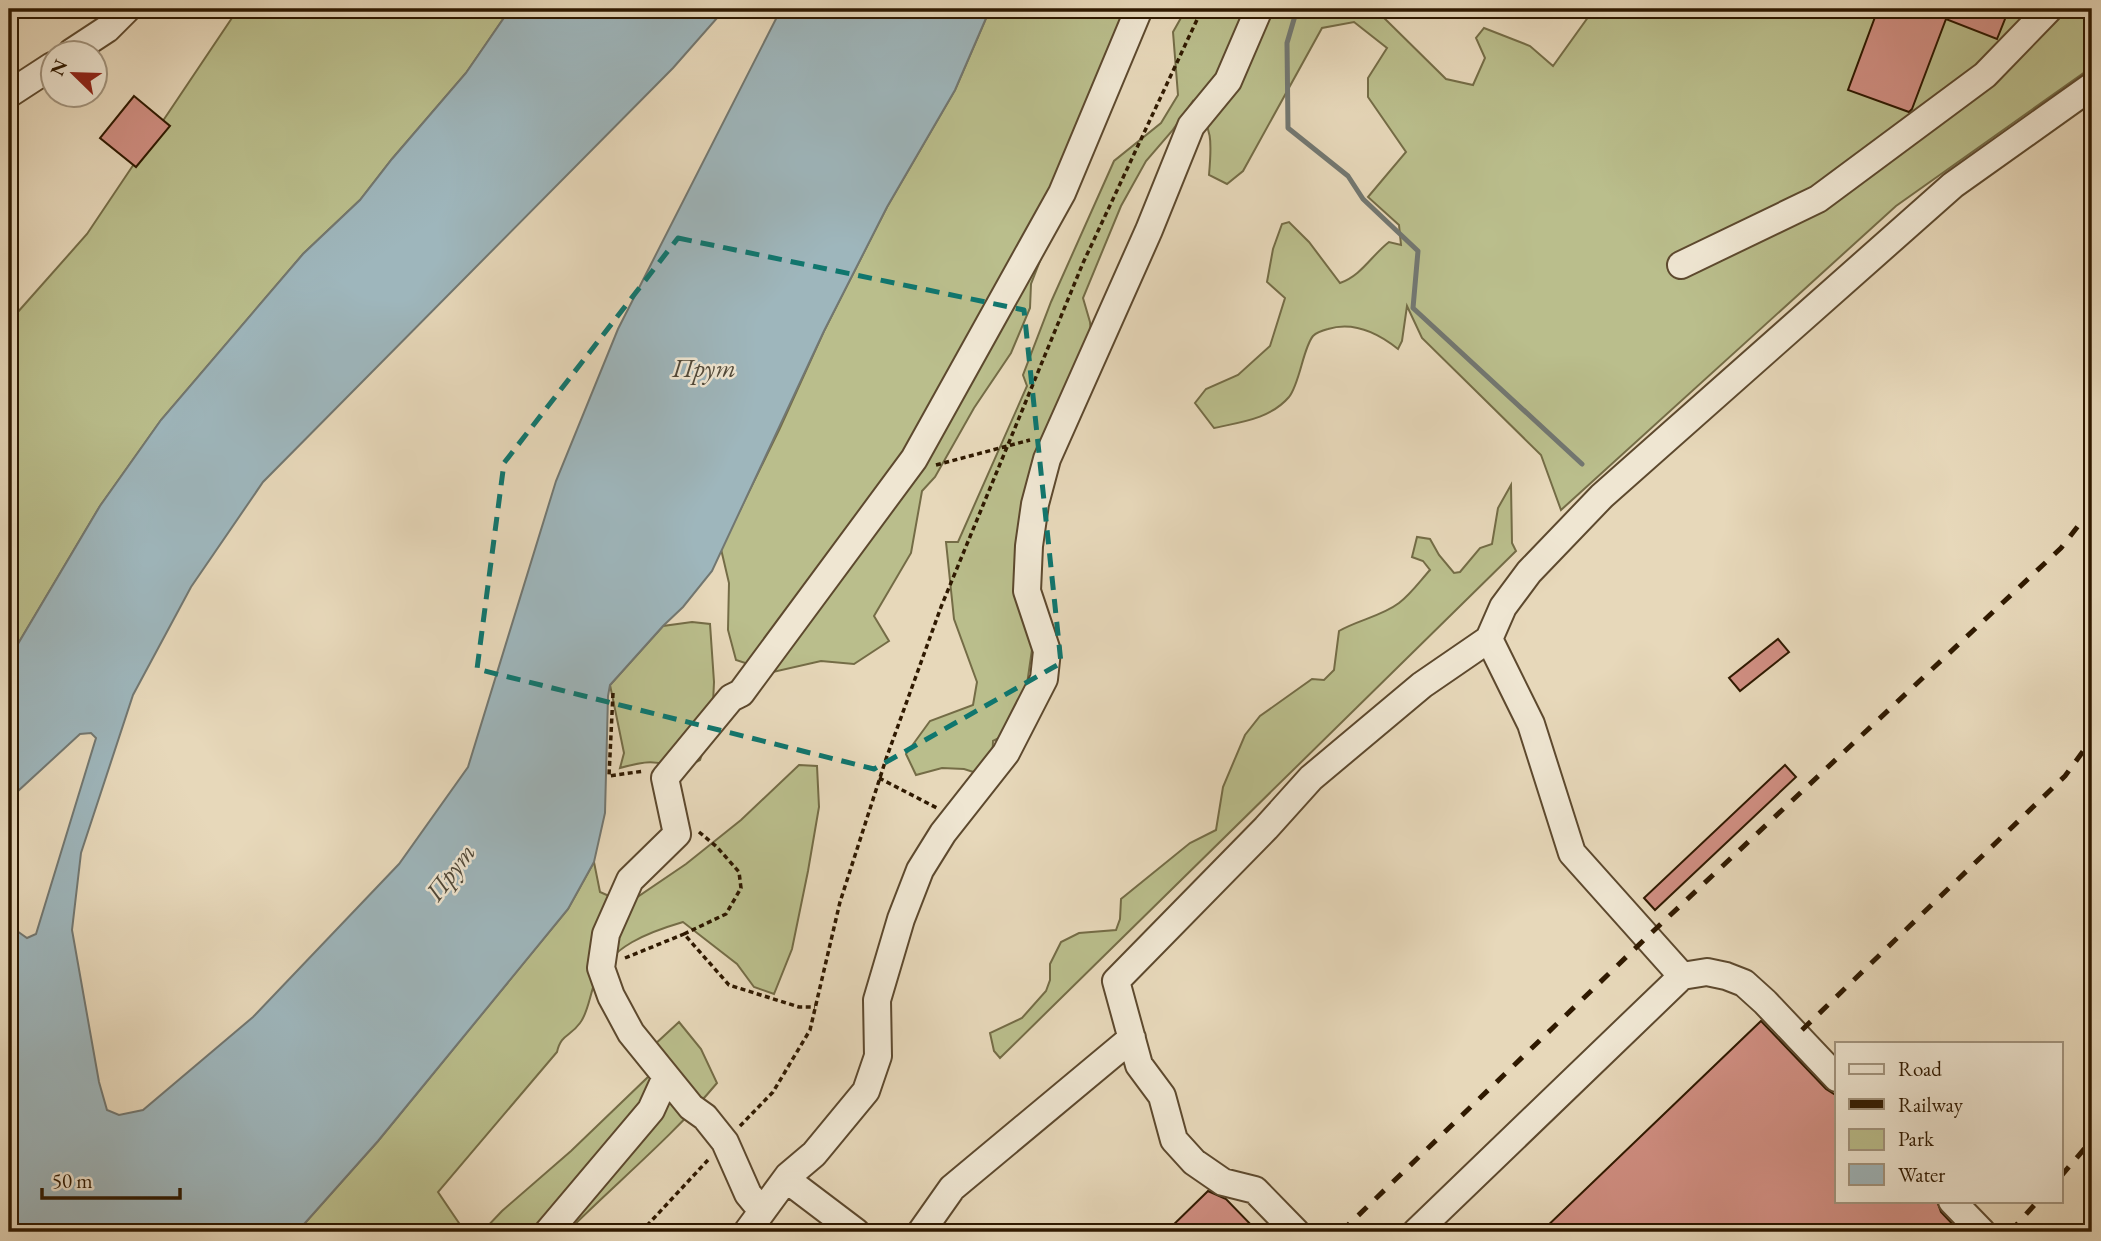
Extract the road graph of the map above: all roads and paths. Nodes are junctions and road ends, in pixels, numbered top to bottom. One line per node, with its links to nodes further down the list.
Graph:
1 (127, 9): 6 (street)
2 (1139, 9): 13 (street)
3 (1202, 9): 12 (path)
4 (1259, 9): 11 (street)
5 (2049, 9): 10 (street)
6 (93, 38)
7 (38, 75): 9 (street)
8 (2092, 86): 14 (street)
9 (9, 94)
10 (1681, 265)
11 (1059, 432): 12 (path); 18 (street)
12 (1009, 446): 13 (path); 17 (path)
13 (903, 473): 16 (street)
14 (1489, 639): 22 (street); 24 (street)
15 (613, 694): 16 (path)
16 (665, 778): 21 (street)
17 (880, 778): 18 (path); 23 (path)
18 (955, 817): 28 (street)
19 (697, 831): 20 (path)
20 (684, 934): 21 (path); 23 (path)
21 (601, 968): 26 (street)
22 (1682, 976): 25 (street); 36 (street)
23 (815, 1007): 27 (path)
24 (1132, 1038): 34 (street); 35 (street)
25 (1835, 1076)
26 (666, 1077): 27 (street); 31 (street)
27 (725, 1142): 30 (street); 32 (path)
28 (786, 1179): 30 (street); 33 (street)
29 (1953, 1202): 37 (street)
30 (754, 1222)
31 (548, 1232)
32 (641, 1232)
33 (856, 1232)
34 (921, 1232)
35 (1296, 1232)
36 (1416, 1232)
37 (1982, 1232)

